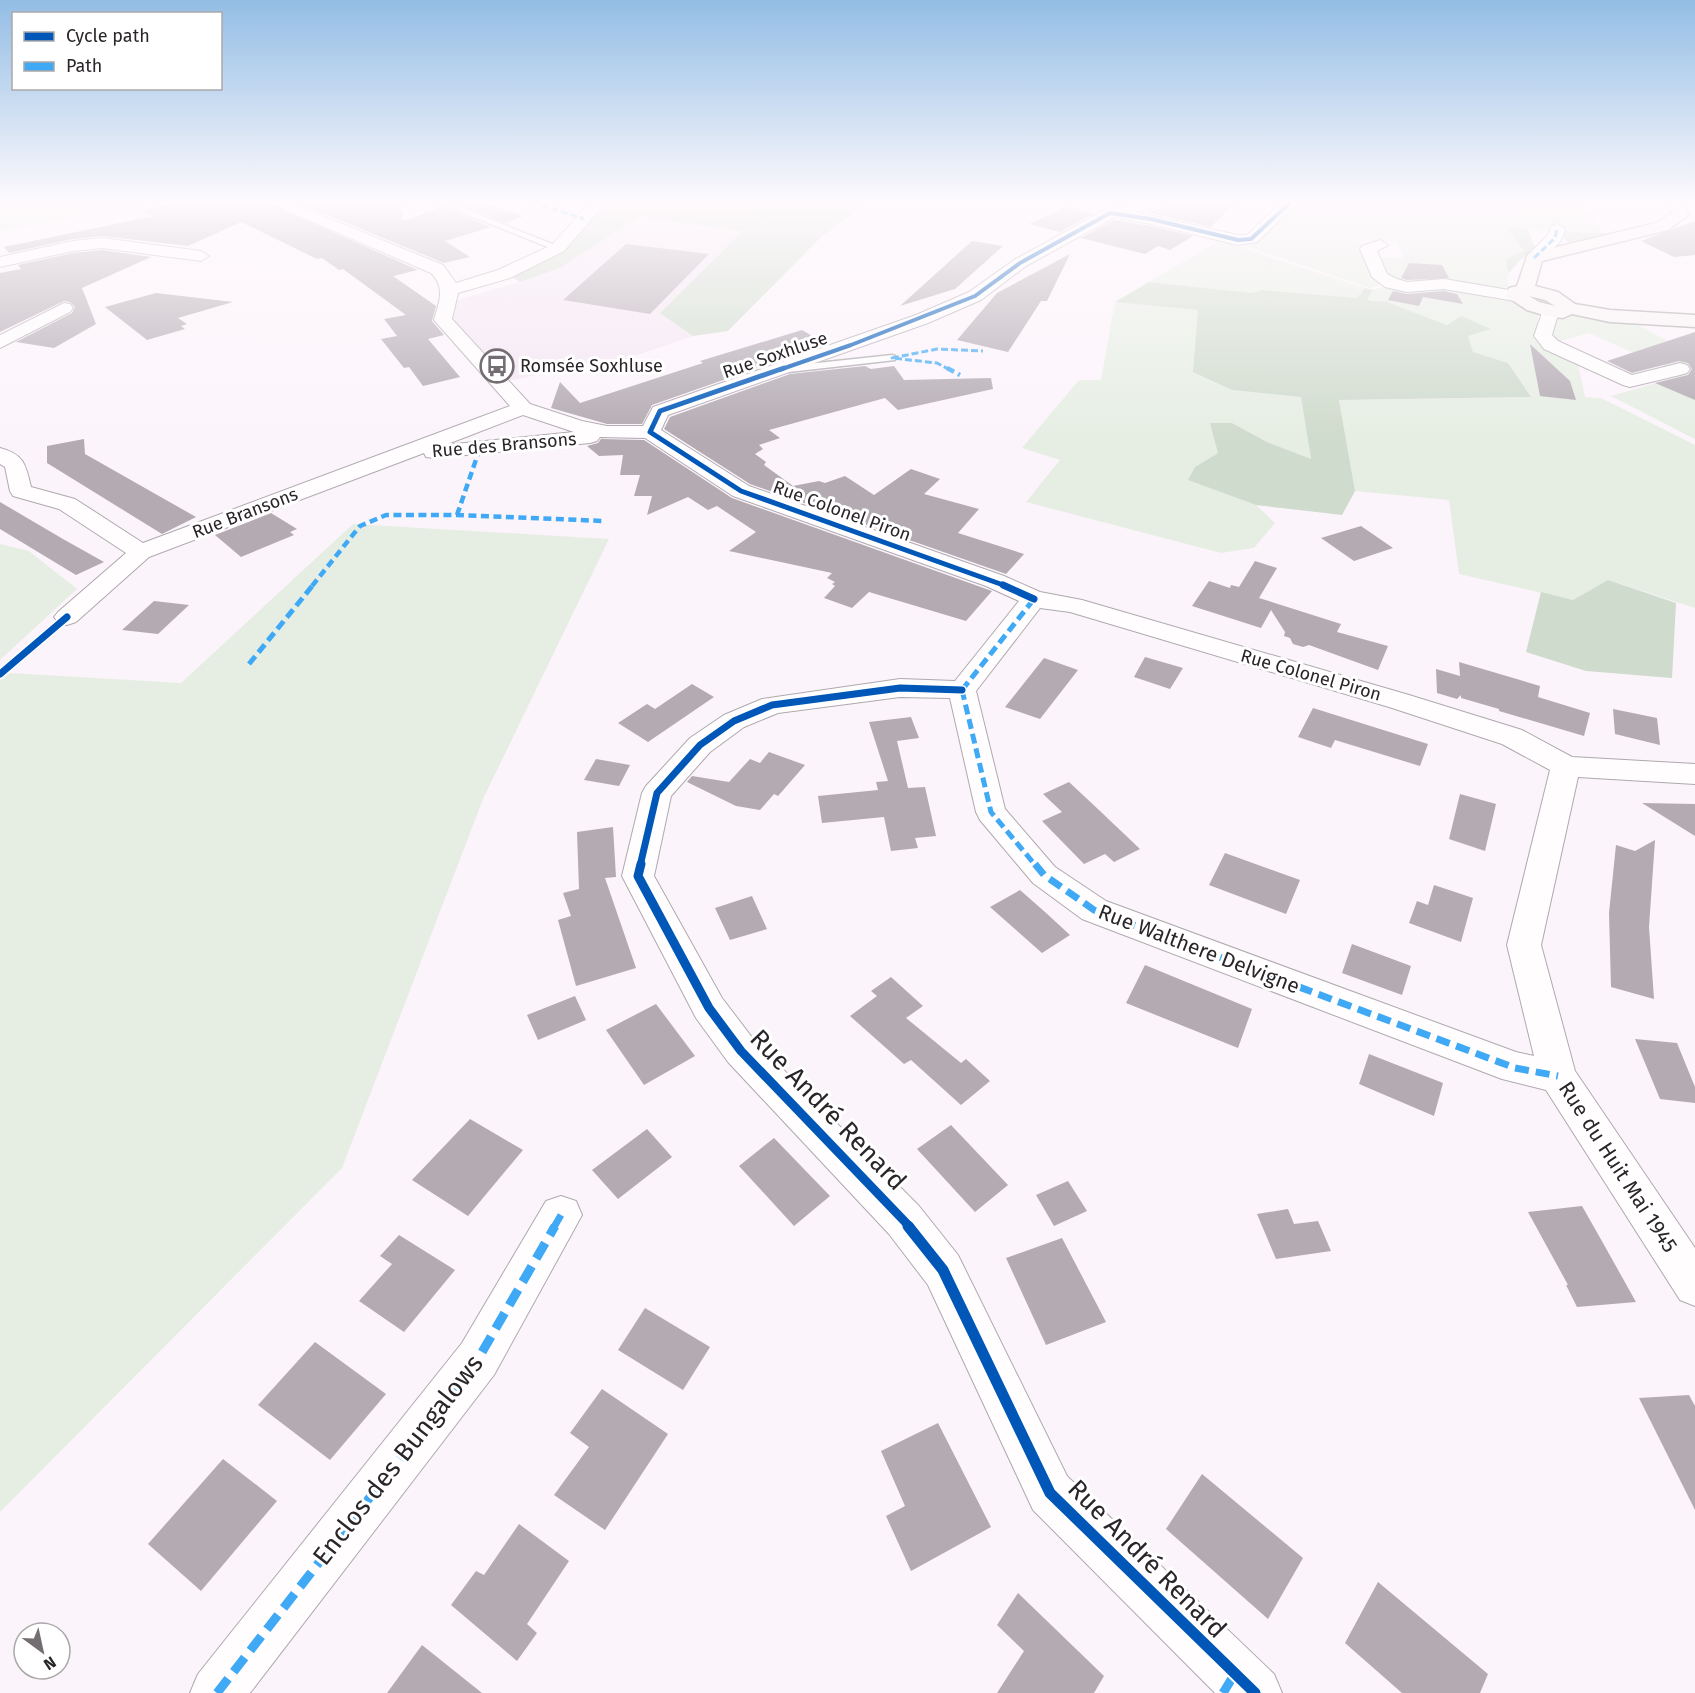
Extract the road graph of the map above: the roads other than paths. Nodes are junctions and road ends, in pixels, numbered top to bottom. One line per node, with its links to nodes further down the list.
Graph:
1 (448, 280): 6 (street)
2 (484, 280): 6 (street)
3 (997, 280): 14 (street, Rue Soxhluse)
4 (1386, 280): 7 (street)
5 (1525, 280): 7 (street)
6 (450, 290): 17 (street)
7 (1520, 293): 9 (street)
8 (64, 308): 11 (street)
9 (1560, 310): 10 (street); 15 (street)
10 (1695, 321)
11 (0, 342)
12 (892, 358): 14 (lane)
13 (1680, 369): 15 (street)
14 (771, 371): 19 (street, Rue Soxhluse)
15 (1630, 381): 16 (street)
16 (1599, 390)
17 (523, 408): 18 (street); 21 (street, Rue Bransons)
18 (607, 432): 19 (street); 21 (street, Rue des Bransons)
19 (650, 432): 23 (street, Rue Colonel Piron)
20 (0, 454): 22 (street)
21 (400, 454): 22 (street, Rue Bransons)
22 (141, 552): 24 (street, Rue Bransons)
23 (1034, 599): 25 (street); 26 (street, Rue Colonel Piron)
24 (67, 617)
25 (962, 690): 28 (street, Rue Walthere Delvigne); 31 (street, Rue André Renard)
26 (1566, 766): 27 (street, Rue Colonel Piron); 28 (street, Rue du Huit Mai 1945)
27 (1695, 774)
28 (1557, 1076): 30 (street, Rue du Huit Mai 1945)
29 (561, 1215): 32 (street, Enclos des Bungalows)
30 (1695, 1285)
31 (1238, 1687)
32 (216, 1693)

